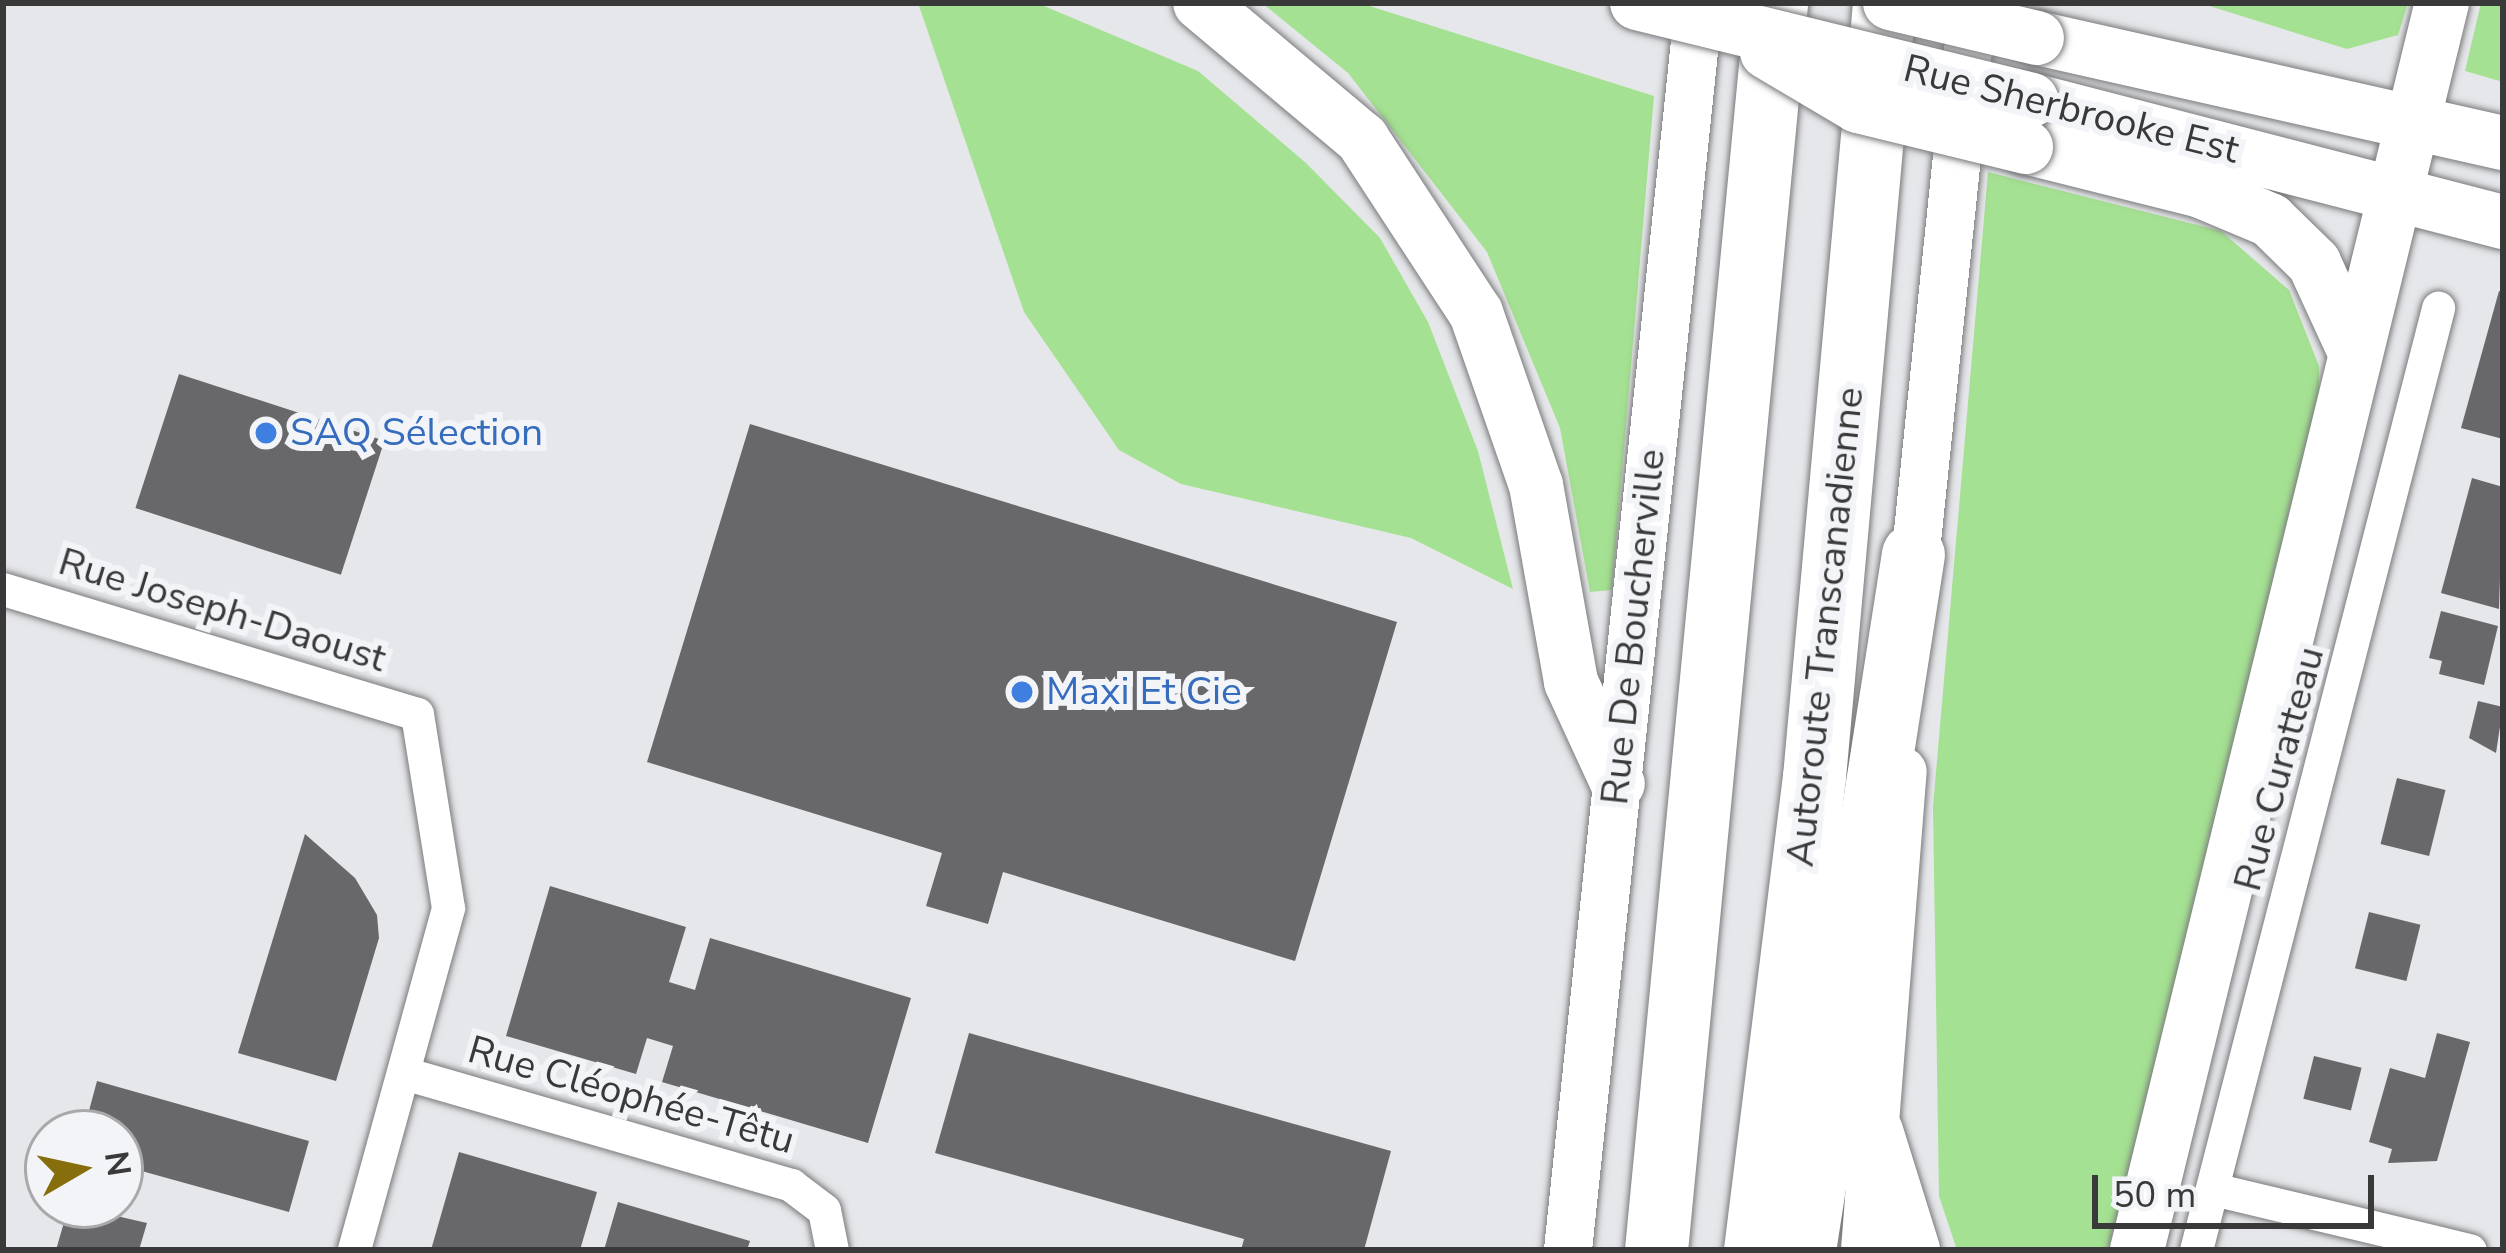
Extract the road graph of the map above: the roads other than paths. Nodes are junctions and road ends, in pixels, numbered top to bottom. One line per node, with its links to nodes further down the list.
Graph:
1 (1201, 3): 16 (main road)
2 (1637, 3): 6 (main road, bridge)
3 (1887, 3): 7 (main road, Rue Sherbrooke Est, bridge); 24 (highway, Autoroute Transcanadienne)
4 (1973, 3): 14 (main road)
5 (2442, 3): 7 (main road)
6 (1731, 10): 8 (main road, bridge); 16 (main road, Rue De Boucherville); 23 (highway)
7 (2412, 119): 9 (main road, Rue Sherbrooke Est); 10 (main road)
8 (2028, 123): 10 (main road, Rue Sherbrooke Est); 13 (main road)
9 (2503, 143)
10 (2393, 191): 11 (main road, Rue Sherbrooke Est); 13 (main road)
11 (2503, 222)
12 (2438, 308): 19 (street, Rue Curatteau)
13 (2354, 350): 28 (main road)
14 (1913, 554): 18 (main road); 25 (highway)
15 (3, 590): 17 (street, Rue Joseph-Daoust)
16 (1618, 784): 22 (main road, Rue De Boucherville)
17 (407, 1074): 20 (street); 21 (street, Rue Cléophée-Têtu)
18 (1876, 1131): 26 (main road); 27 (main road)
19 (2212, 1189): 29 (street, Rue Curatteau); 30 (street)
20 (354, 1250)
21 (832, 1250)
22 (1568, 1250)
23 (1656, 1250)
24 (1756, 1250)
25 (1804, 1250)
26 (1865, 1250)
27 (1912, 1250)
28 (2137, 1250)
29 (2196, 1250)
30 (2470, 1250)

